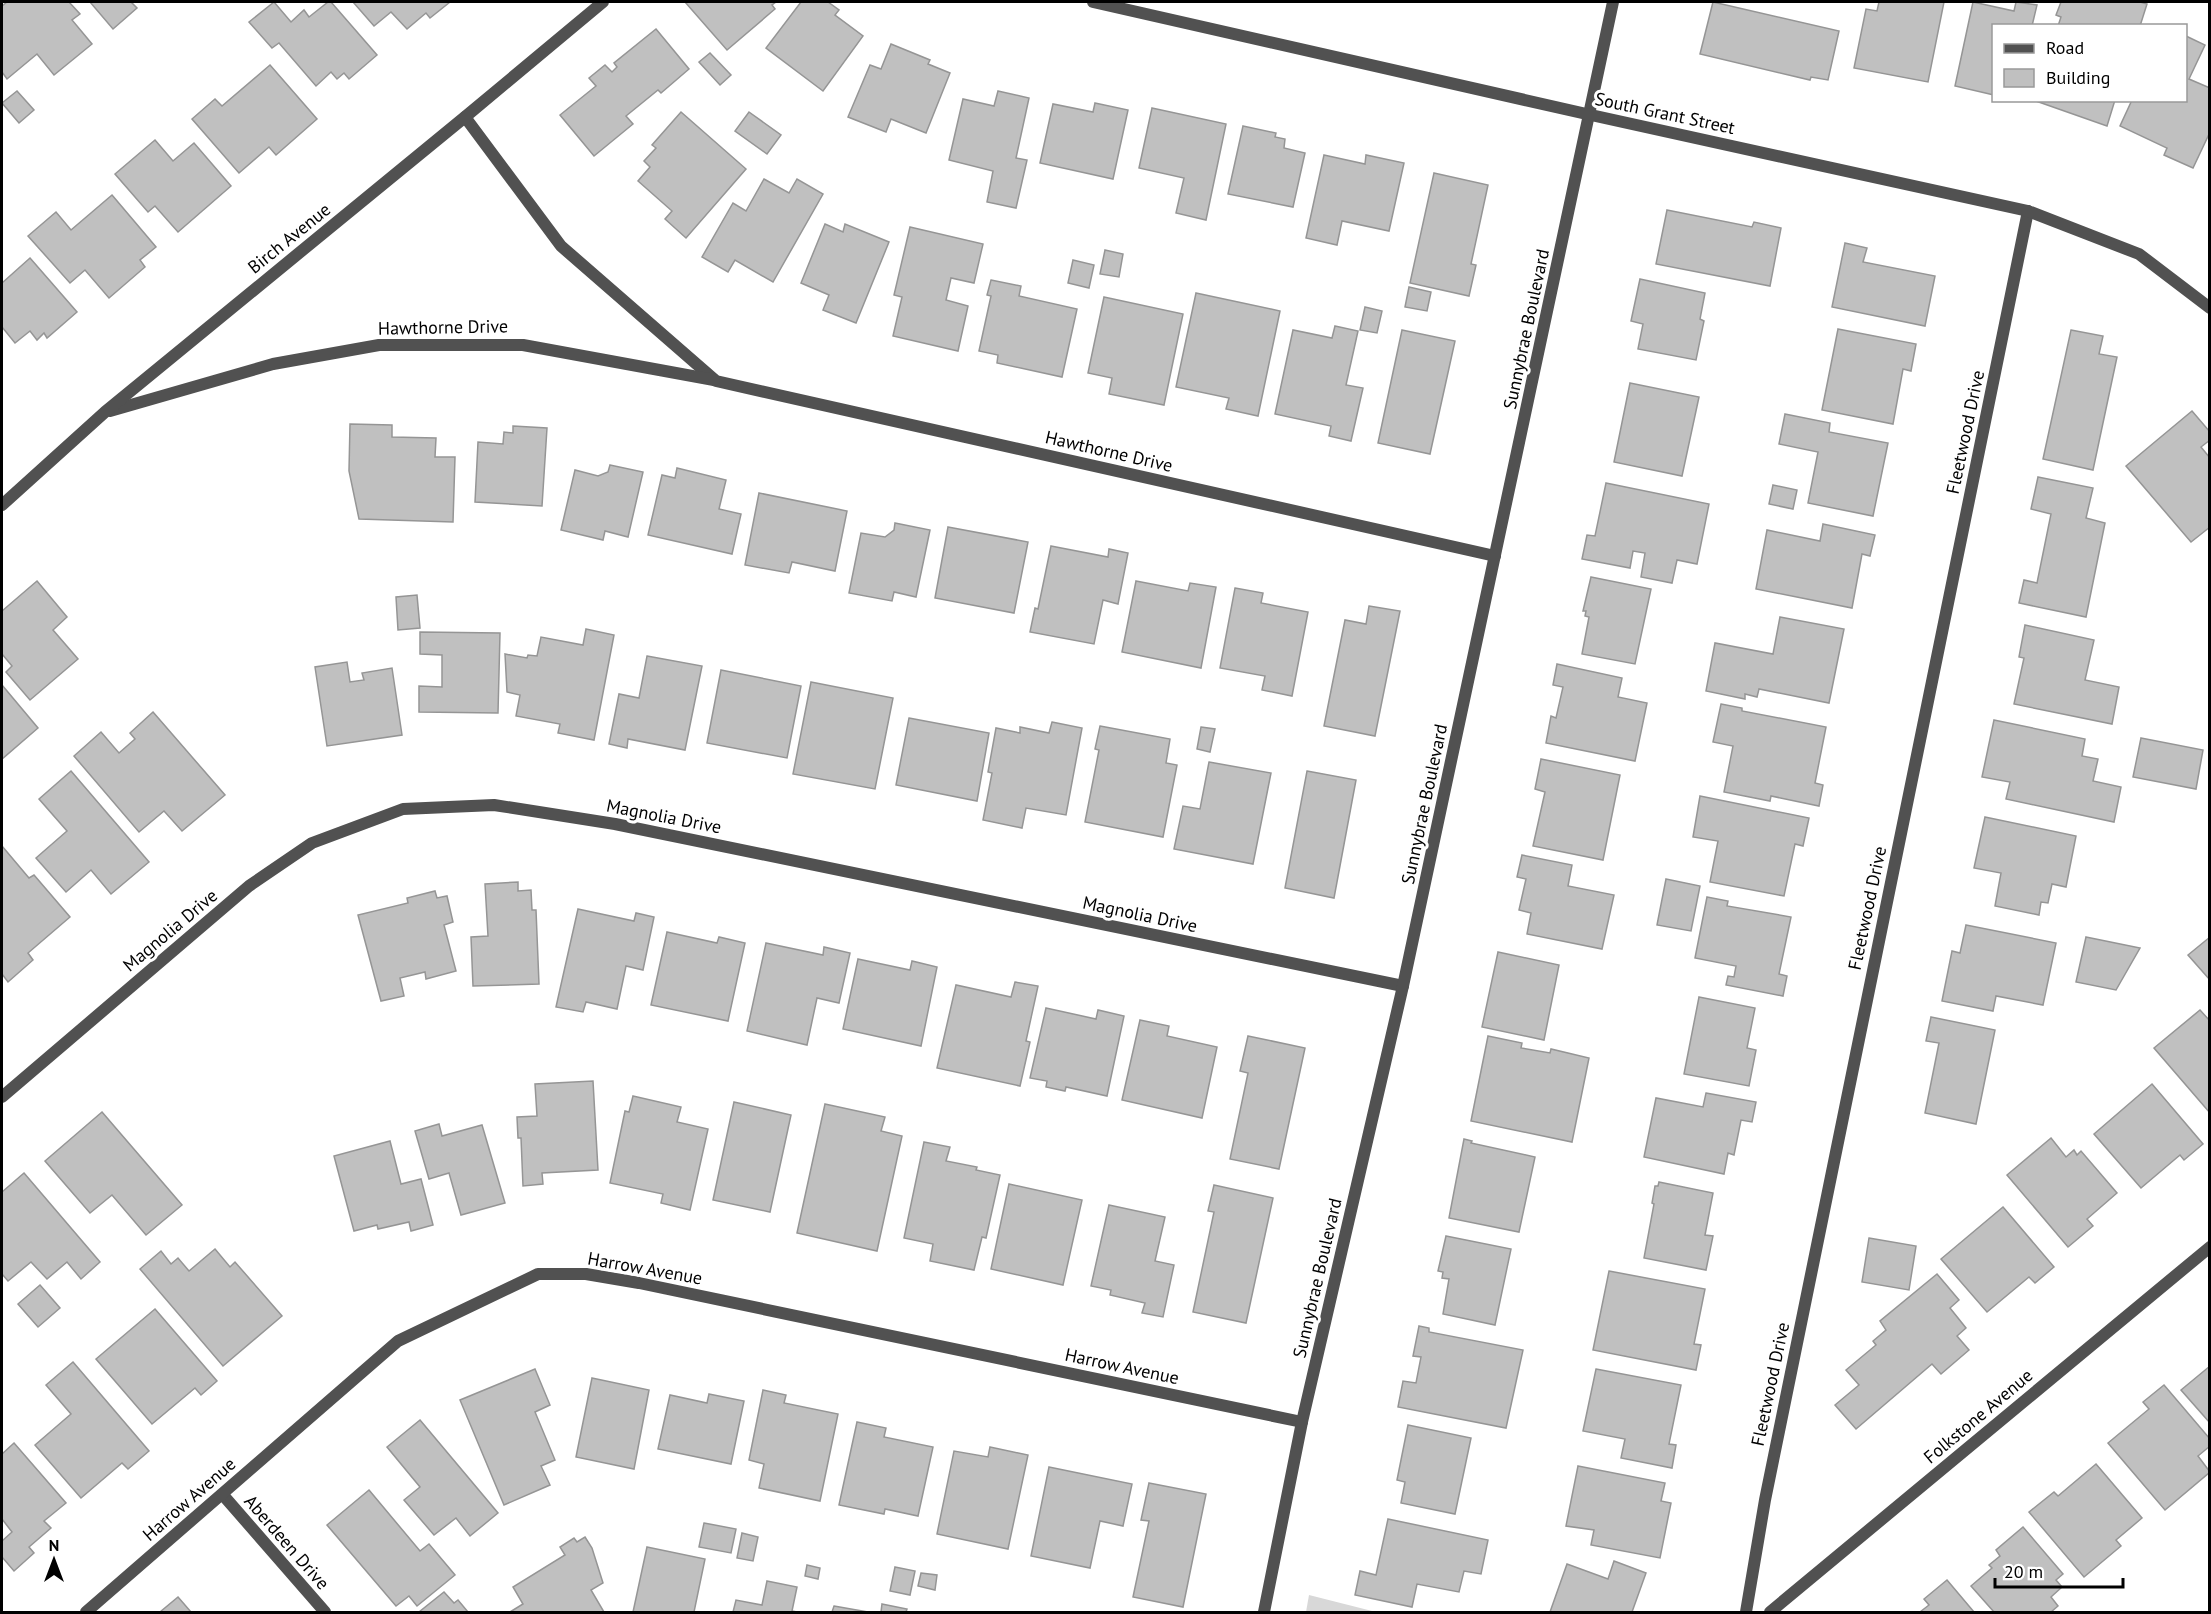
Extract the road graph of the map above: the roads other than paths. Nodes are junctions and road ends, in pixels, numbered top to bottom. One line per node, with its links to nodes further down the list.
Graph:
1 (603, 2): 5 (street, Birch Avenue)
2 (1093, 2): 4 (street, South Grant Street)
3 (1613, 2): 4 (street, Sunnybrae Boulevard)
4 (1591, 115): 6 (street, South Grant Street); 11 (street, Sunnybrae Boulevard)
5 (465, 117): 8 (street, Hawthorne Drive); 9 (street, Birch Avenue)
6 (2028, 211): 7 (street, South Grant Street); 20 (street, Fleetwood Drive)
7 (2210, 308)
8 (716, 381): 9 (street, Hawthorne Drive); 11 (street, Hawthorne Drive)
9 (105, 412): 10 (street, Birch Avenue)
10 (2, 505)
11 (1495, 556): 12 (street, Sunnybrae Boulevard)
12 (1403, 986): 13 (street, Magnolia Drive); 15 (street, Sunnybrae Boulevard)
13 (2, 1097)
14 (2210, 1247): 21 (street, Folkstone Avenue)
15 (1302, 1422): 16 (street, Harrow Avenue); 19 (street, Sunnybrae Boulevard)
16 (222, 1495): 17 (street, Harrow Avenue); 18 (street, Aberdeen Drive)
17 (86, 1612)
18 (325, 1612)
19 (1264, 1612)
20 (1746, 1612)
21 (1770, 1612)

